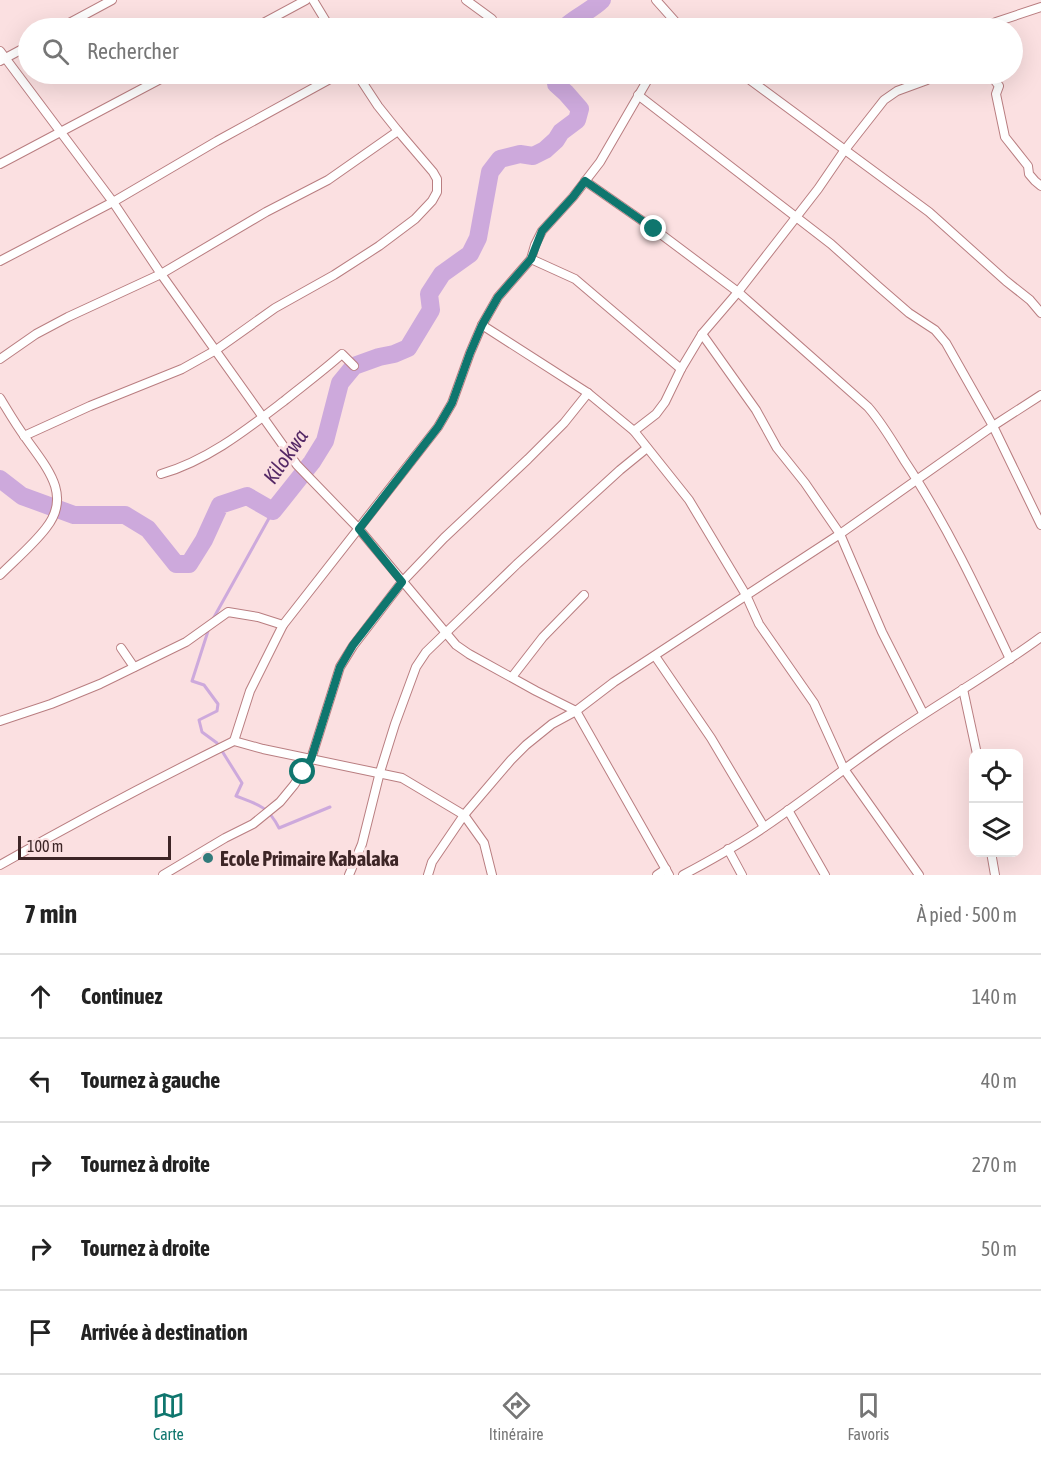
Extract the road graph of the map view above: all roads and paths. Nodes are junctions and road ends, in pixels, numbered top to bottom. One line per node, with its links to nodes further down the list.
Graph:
1 (112, 0): 7 (street)
2 (306, 0): 8 (street)
3 (313, 0): 9 (street)
4 (466, 0): 10 (street)
5 (656, 0): 11 (street)
6 (1041, 7): 12 (street)
7 (79, 18)
8 (273, 18)
9 (324, 18)
10 (491, 18)
11 (672, 18)
12 (1008, 18)
13 (0, 51): 15 (street)
14 (18, 52): 15 (street)
15 (3, 60): 16 (street)
16 (18, 79)
17 (22, 84): 27 (street)
18 (151, 84): 27 (street)
19 (321, 84): 32 (street)
20 (364, 84): 26 (street)
21 (645, 84): 25 (street)
22 (755, 84): 28 (street)
23 (916, 84): 28 (street)
24 (998, 84): 31 (street)
25 (638, 95): 30 (street); 33 (street)
26 (398, 131): 36 (street); 41 (street)
27 (60, 133): 29 (street); 32 (street)
28 (844, 151): 33 (street); 38 (street)
29 (0, 164)
30 (585, 181): 34 (street); 37 (street)
31 (1041, 186)
32 (113, 202): 35 (street); 36 (street)
33 (796, 217): 37 (street); 49 (street)
34 (531, 259): 39 (street); 44 (street)
35 (0, 261)
36 (161, 274): 41 (street); 42 (street)
37 (738, 292): 40 (street); 54 (street)
38 (1041, 314)
39 (482, 325): 45 (street); 56 (street)
40 (702, 334): 44 (street); 57 (street)
41 (216, 350): 48 (street); 51 (street)
42 (0, 359)
43 (354, 366): 48 (street)
44 (681, 369): 50 (street)
45 (588, 393): 50 (street); 59 (street)
46 (1041, 395): 49 (street)
47 (0, 398): 51 (street)
48 (264, 417): 53 (street); 56 (street)
49 (993, 426): 54 (street); 55 (street)
50 (634, 431): 52 (street)
51 (24, 436): 58 (street)
52 (648, 448): 61 (street); 63 (street)
53 (160, 474)
54 (917, 480): 57 (street); 67 (street)
55 (1041, 525)
56 (359, 529): 59 (street); 62 (street)
57 (840, 534): 61 (street); 72 (street)
58 (0, 575)
59 (402, 582): 63 (street); 76 (street)
60 (584, 595): 69 (street)
61 (747, 595): 66 (street); 77 (street)
62 (283, 625): 68 (street); 74 (street)
63 (446, 634): 69 (street); 78 (street)
64 (1041, 637): 67 (street)
65 (121, 648): 68 (street)
66 (655, 656): 71 (street); 81 (street)
67 (1010, 659): 70 (street)
68 (134, 667): 73 (street)
69 (512, 677): 71 (street)
70 (963, 689): 72 (street); 75 (street)
71 (576, 711): 80 (street); 85 (street)
72 (923, 713): 77 (street)
73 (0, 721)
74 (234, 741): 76 (street); 84 (street)
75 (976, 749)
76 (311, 759): 78 (street); 86 (street)
77 (844, 769): 79 (street); 94 (street)
78 (380, 772): 80 (street); 87 (street)
79 (788, 810): 81 (street); 93 (street)
80 (464, 815): 88 (street); 89 (street)
81 (764, 827): 82 (street)
82 (728, 849): 91 (street); 92 (street)
83 (992, 857): 95 (street)
84 (0, 865)
85 (667, 872): 90 (street)
86 (163, 875)
87 (349, 875)
88 (428, 875)
89 (492, 875)
90 (657, 875)
91 (683, 875)
92 (742, 875)
93 (825, 875)
94 (919, 875)
95 (995, 875)

